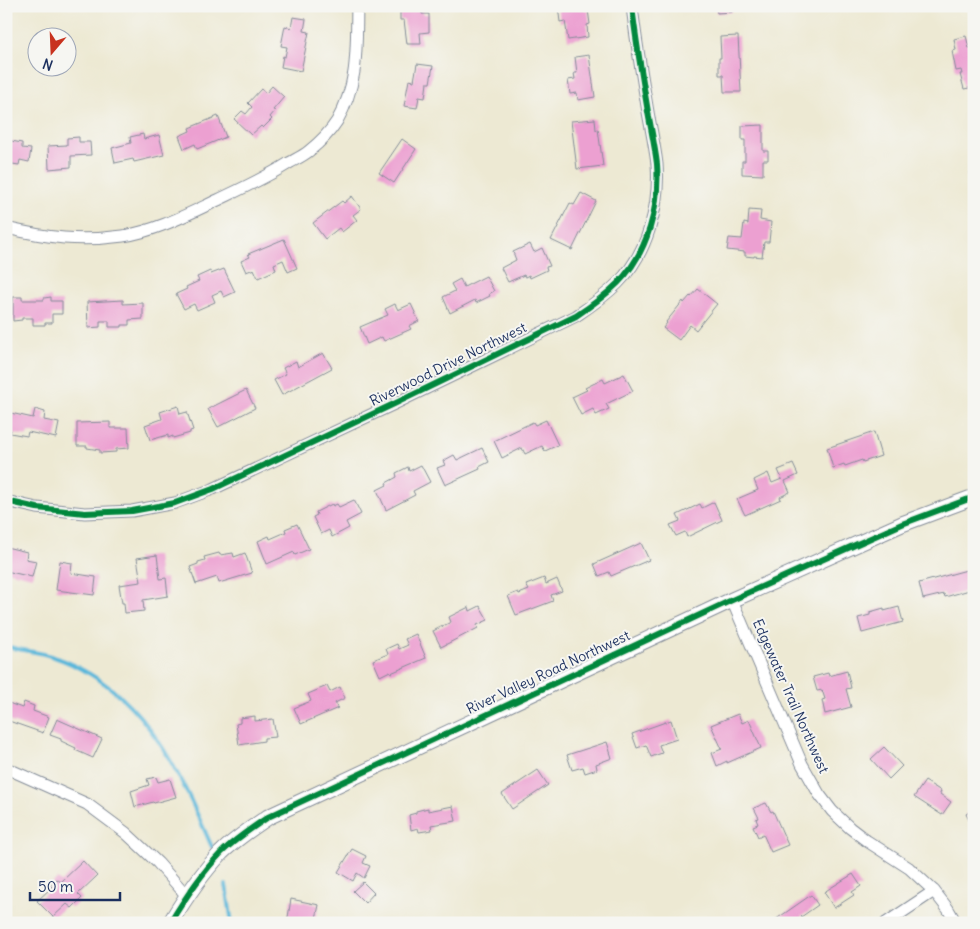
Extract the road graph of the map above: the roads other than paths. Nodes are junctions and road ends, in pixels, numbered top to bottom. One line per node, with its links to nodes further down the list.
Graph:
1 (357, 6): 3 (street)
2 (632, 6): 5 (street, Riverwood Drive Northwest)
3 (6, 228)
4 (974, 497): 6 (street, River Valley Road Northwest)
5 (6, 500)
6 (732, 600): 8 (street, Edgewater Trail Northwest); 9 (street, River Valley Road Northwest)
7 (6, 768): 9 (street)
8 (934, 891): 11 (street); 12 (street, Edgewater Trail Northwest)
9 (187, 896): 10 (street, River Valley Road Northwest)
10 (170, 923)
11 (886, 923)
12 (956, 923)

